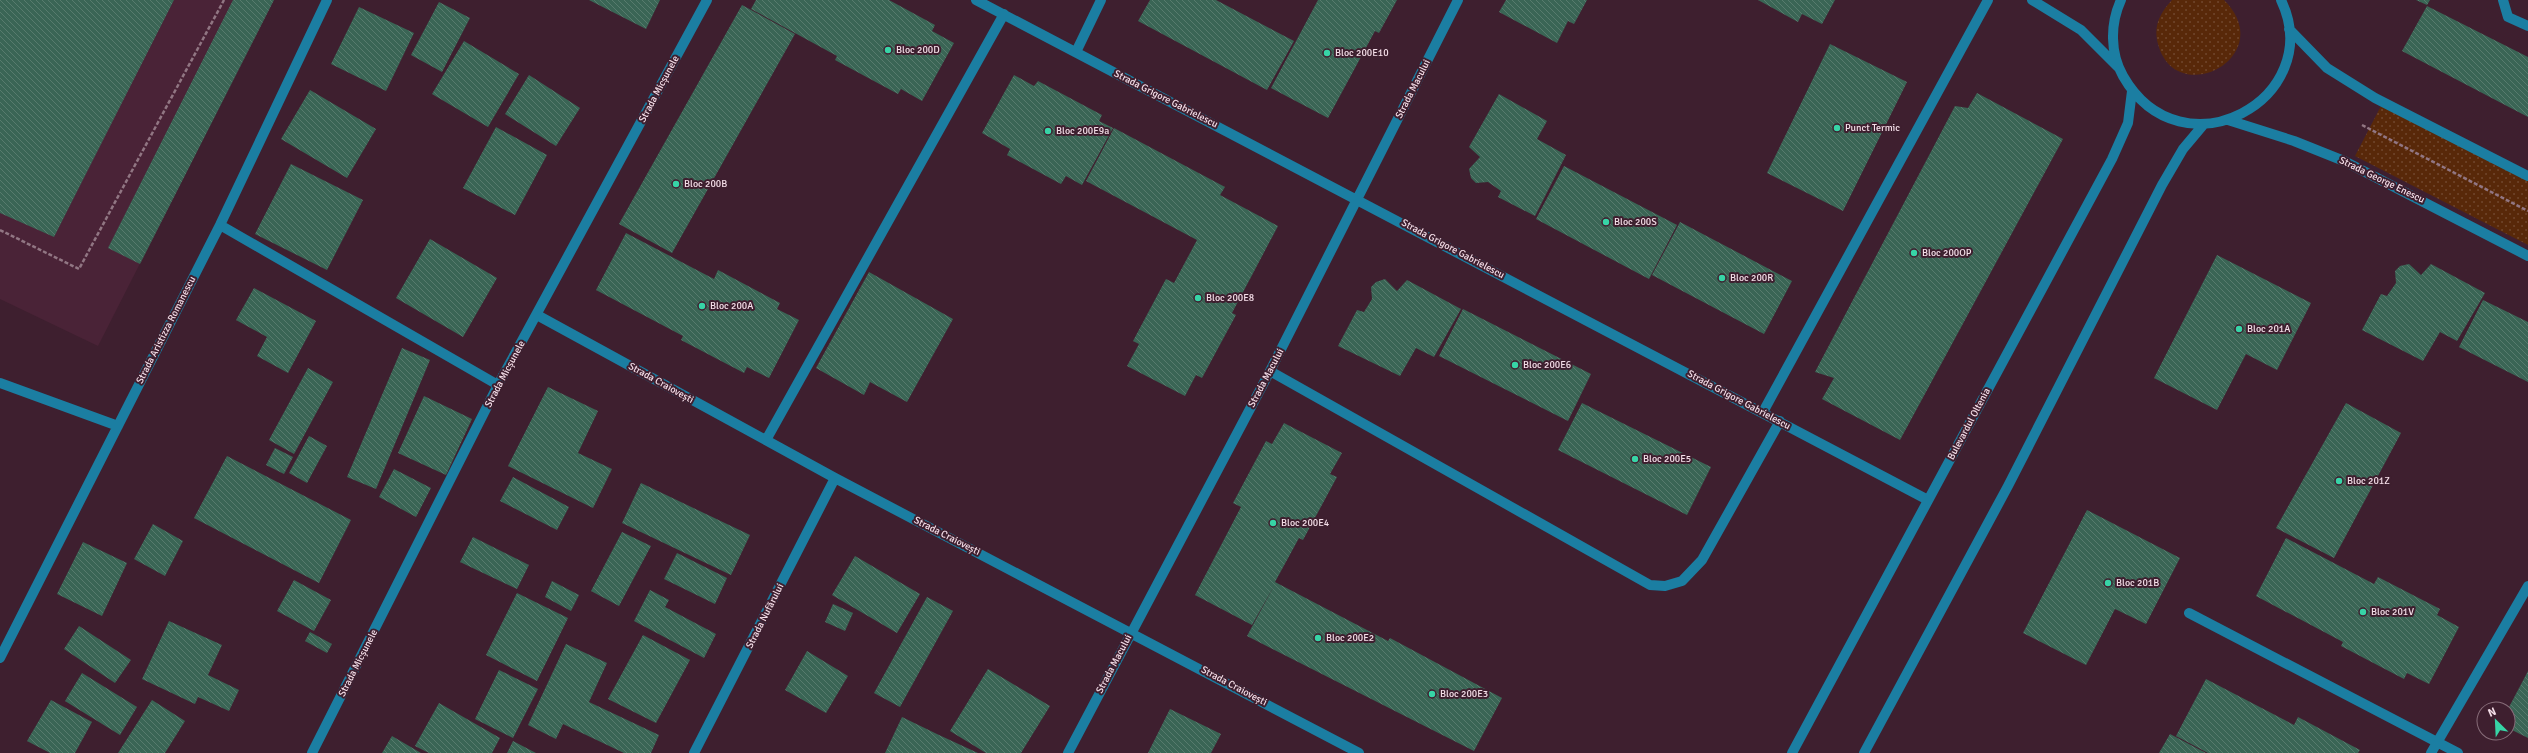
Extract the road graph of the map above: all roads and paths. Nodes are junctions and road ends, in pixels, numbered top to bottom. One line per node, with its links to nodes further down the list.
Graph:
1 (224, 0): 25 (path)
2 (327, 0): 24 (street, Strada Aristizza Romanescu)
3 (707, 0): 27 (street, Strada Micșunele)
4 (976, 0): 12 (street, Strada Grigore Gabrielescu)
5 (1101, 0): 15 (street)
6 (1458, 0): 22 (street, Strada Macului)
7 (1988, 0): 31 (street)
8 (2032, 0): 16 (street)
9 (2121, 0): 16 (street)
10 (2281, 0): 14 (street)
11 (2503, 0): 13 (street)
12 (1004, 14): 15 (street, Strada Grigore Gabrielescu); 34 (street)
13 (2528, 26)
14 (2289, 29): 18 (street); 21 (street)
15 (1076, 52): 22 (street, Strada Grigore Gabrielescu)
16 (2118, 68): 17 (street)
17 (2132, 91): 19 (street); 36 (street, Bulevardul Oltenia)
18 (2228, 120): 19 (street); 26 (street, Strada George Enescu)
19 (2204, 124): 47 (street)
20 (2362, 125): 23 (path)
21 (2528, 176)
22 (1357, 198): 28 (street, Strada Macului); 31 (street, Strada Grigore Gabrielescu)
23 (2528, 211)
24 (220, 225): 30 (street); 33 (street, Strada Aristizza Romanescu)
25 (0, 230)
26 (2528, 256)
27 (537, 315): 30 (street, Strada Micșunele); 34 (street, Strada Craiovești)
28 (1270, 371): 32 (street); 39 (street, Strada Macului)
29 (0, 383): 33 (street)
30 (498, 385): 42 (street, Strada Micșunele)
31 (1763, 412): 32 (street, Strada Grigore Gabrielescu)
32 (1780, 421): 36 (street, Strada Grigore Gabrielescu)
33 (118, 426): 40 (street, Strada Aristizza Romanescu)
34 (766, 440): 35 (street, Strada Craiovești)
35 (835, 478): 39 (street, Strada Craiovești); 43 (street, Strada Nufărului)
36 (1928, 500): 46 (street, Bulevardul Oltenia)
37 (2528, 586): 41 (street)
38 (2189, 613): 41 (street)
39 (1131, 632): 44 (street, Strada Macului); 45 (street, Strada Craiovești)
40 (0, 658)
41 (2437, 742): 48 (street); 49 (street)
42 (312, 753)
43 (694, 753)
44 (1068, 753)
45 (1359, 753)
46 (1792, 753)
47 (1864, 753)
48 (2431, 753)
49 (2458, 753)

